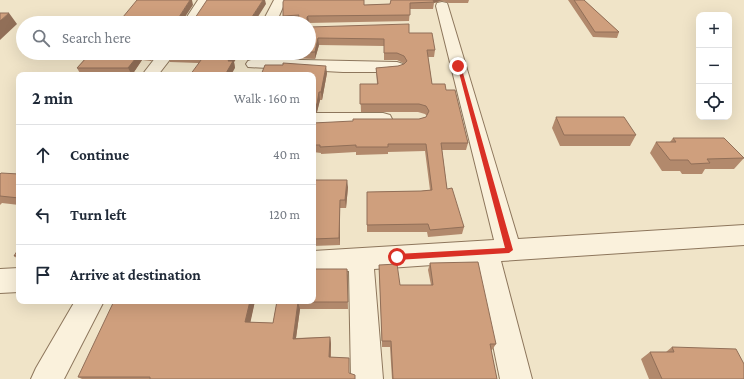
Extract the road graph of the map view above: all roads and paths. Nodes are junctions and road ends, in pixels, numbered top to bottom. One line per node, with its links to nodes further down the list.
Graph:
1 (224, 0): 4 (street)
2 (280, 0): 5 (street)
3 (442, 6): 13 (street)
4 (194, 16)
5 (272, 16)
6 (162, 60): 9 (street)
7 (254, 64): 8 (street)
8 (396, 67)
9 (152, 72)
10 (316, 119): 11 (street)
11 (403, 119)
12 (744, 235): 13 (street)
13 (498, 251): 14 (street); 21 (street)
14 (361, 259): 15 (street); 20 (street)
15 (316, 262)
16 (16, 280): 17 (street)
17 (0, 281)
18 (88, 304): 19 (street)
19 (47, 379)
20 (367, 379)
21 (516, 379)

